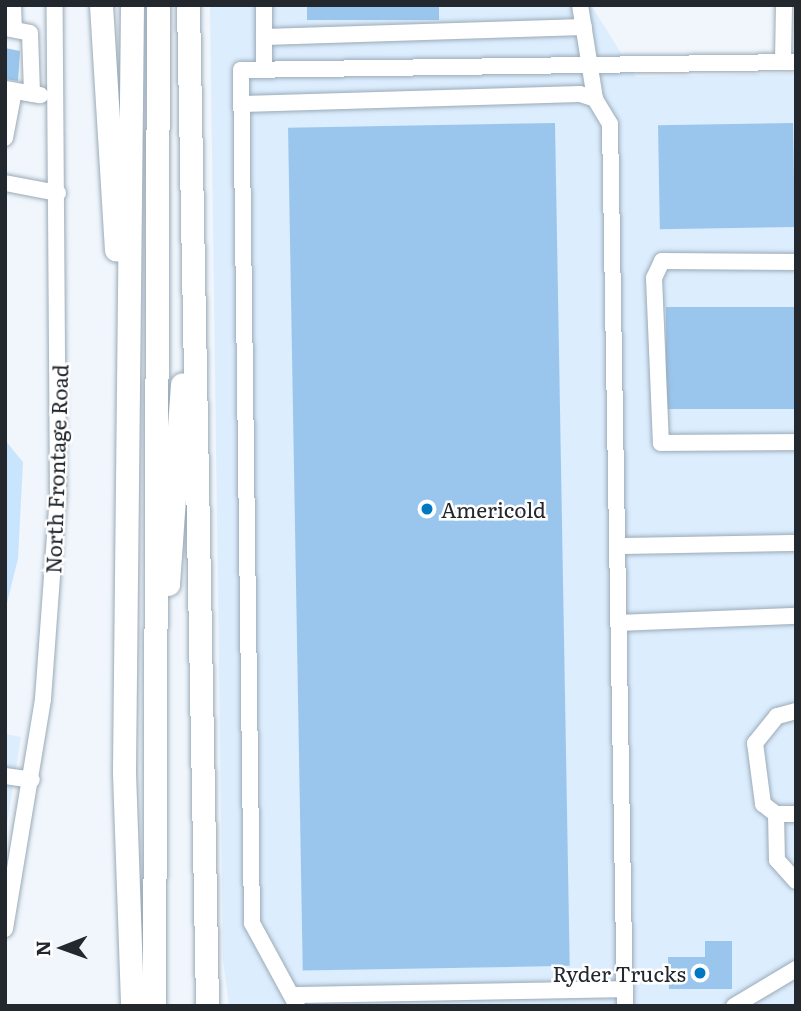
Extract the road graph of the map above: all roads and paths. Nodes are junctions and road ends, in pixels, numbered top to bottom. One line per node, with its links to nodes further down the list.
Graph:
1 (13, 5): 11 (street)
2 (55, 5): 18 (street, North Frontage Road)
3 (101, 5): 29 (highway)
4 (132, 5): 29 (highway)
5 (158, 5): 37 (highway)
6 (188, 5): 20 (highway)
7 (264, 5): 12 (street)
8 (580, 5): 10 (street)
9 (784, 5): 13 (street)
10 (584, 27): 12 (street); 14 (street)
11 (9, 28): 17 (street)
12 (264, 37): 15 (street)
13 (789, 62): 14 (street)
14 (586, 64): 15 (street); 19 (street)
15 (264, 70): 21 (street)
16 (10, 90): 17 (street); 22 (street)
17 (32, 94): 18 (street)
18 (57, 96): 24 (street, North Frontage Road)
19 (595, 99): 21 (street); 28 (street)
20 (188, 101): 37 (highway); 44 (highway)
21 (243, 104): 43 (street)
22 (5, 138)
23 (5, 183): 24 (street)
24 (58, 193): 34 (street, North Frontage Road)
25 (796, 262): 26 (street)
26 (796, 442)
27 (796, 543): 28 (street)
28 (618, 546): 31 (street)
29 (128, 558): 42 (highway)
30 (796, 616): 31 (street)
31 (619, 622): 41 (street)
32 (796, 710): 35 (street)
33 (5, 776): 34 (street)
34 (32, 780): 39 (street, North Frontage Road)
35 (776, 814): 36 (street); 38 (street)
36 (796, 814)
37 (150, 861): 42 (highway)
38 (796, 881)
39 (5, 929)
40 (796, 969): 45 (street)
41 (624, 998): 43 (street)
42 (143, 1000)
43 (294, 1000)
44 (207, 1006)
45 (734, 1006)

